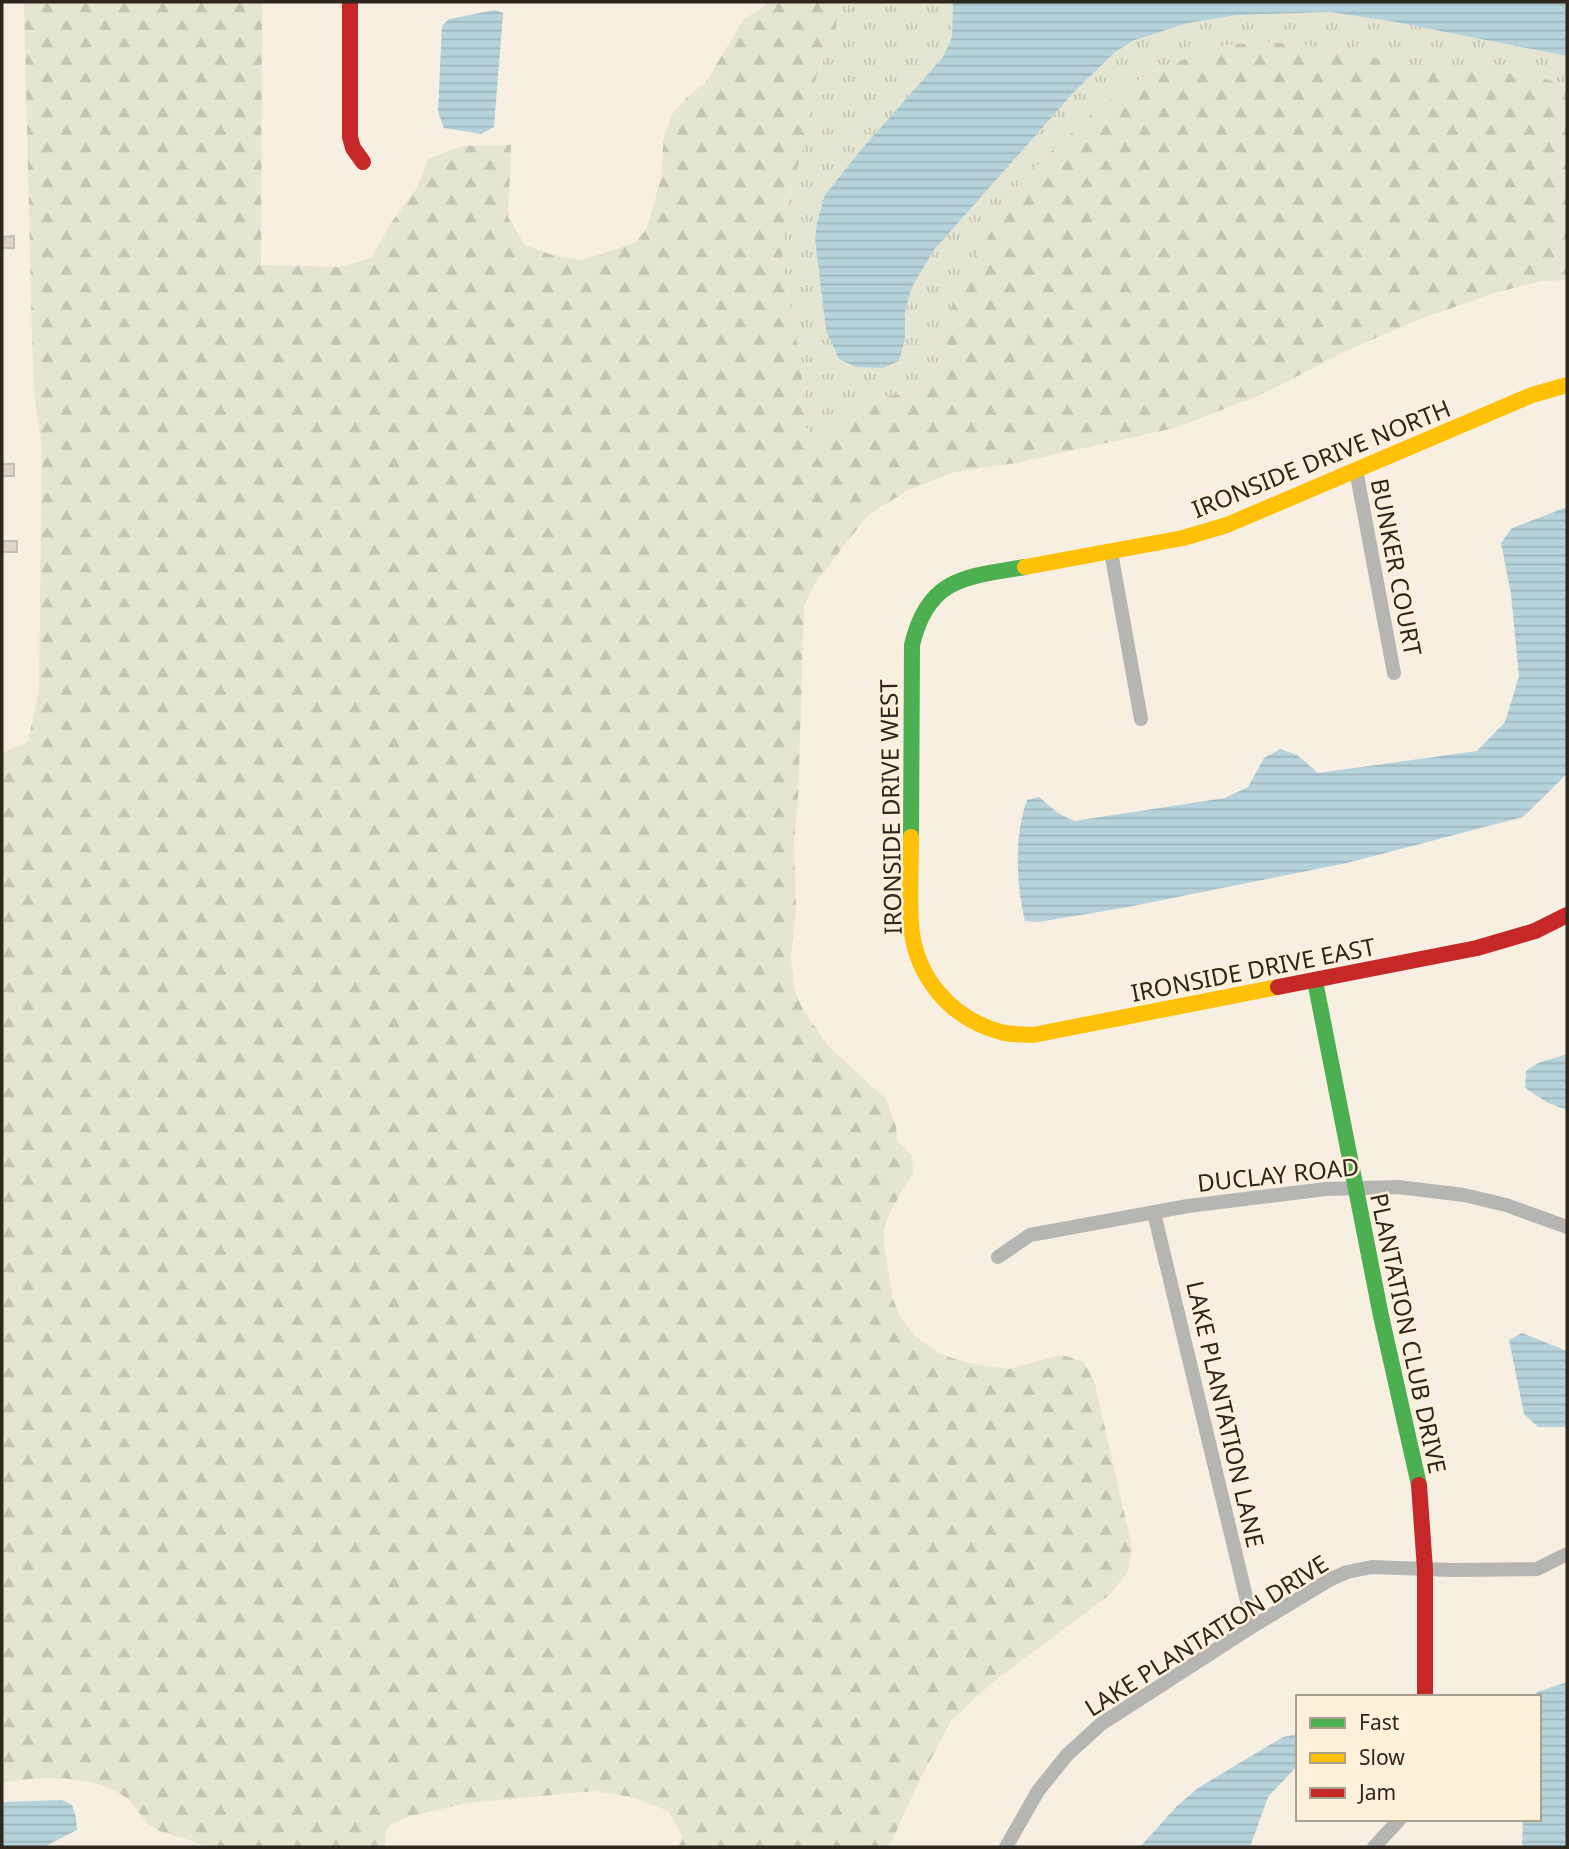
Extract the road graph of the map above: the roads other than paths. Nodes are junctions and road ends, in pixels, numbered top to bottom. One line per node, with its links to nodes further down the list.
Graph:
1 (350, 2): 2 (street)
2 (363, 162)
3 (1567, 385): 4 (street, IRONSIDE DRIVE NORTH)
4 (1356, 470): 5 (street, IRONSIDE DRIVE NORTH); 7 (street, BUNKER COURT)
5 (1111, 552): 6 (street, IRONSIDE DRIVE NORTH); 8 (street)
6 (928, 601): 11 (street, IRONSIDE DRIVE WEST)
7 (1394, 673)
8 (1141, 719)
9 (1567, 915): 10 (street, IRONSIDE DRIVE EAST)
10 (1315, 981): 11 (street, IRONSIDE DRIVE EAST); 12 (street, PLANTATION CLUB DRIVE)
11 (949, 1006)
12 (1356, 1188): 13 (street, DUCLAY ROAD); 14 (street, DUCLAY ROAD); 17 (street, PLANTATION CLUB DRIVE)
13 (1154, 1213): 15 (street, DUCLAY ROAD); 18 (street, LAKE PLANTATION LANE)
14 (1567, 1227)
15 (998, 1257)
16 (1567, 1554): 17 (street, LAKE PLANTATION DRIVE)
17 (1424, 1569): 18 (street, LAKE PLANTATION DRIVE); 19 (street, PLANTATION CLUB DRIVE)
18 (1253, 1626): 21 (street, LAKE PLANTATION DRIVE)
19 (1425, 1695)
20 (1398, 1821): 22 (street)
21 (1006, 1847)
22 (1374, 1847)

